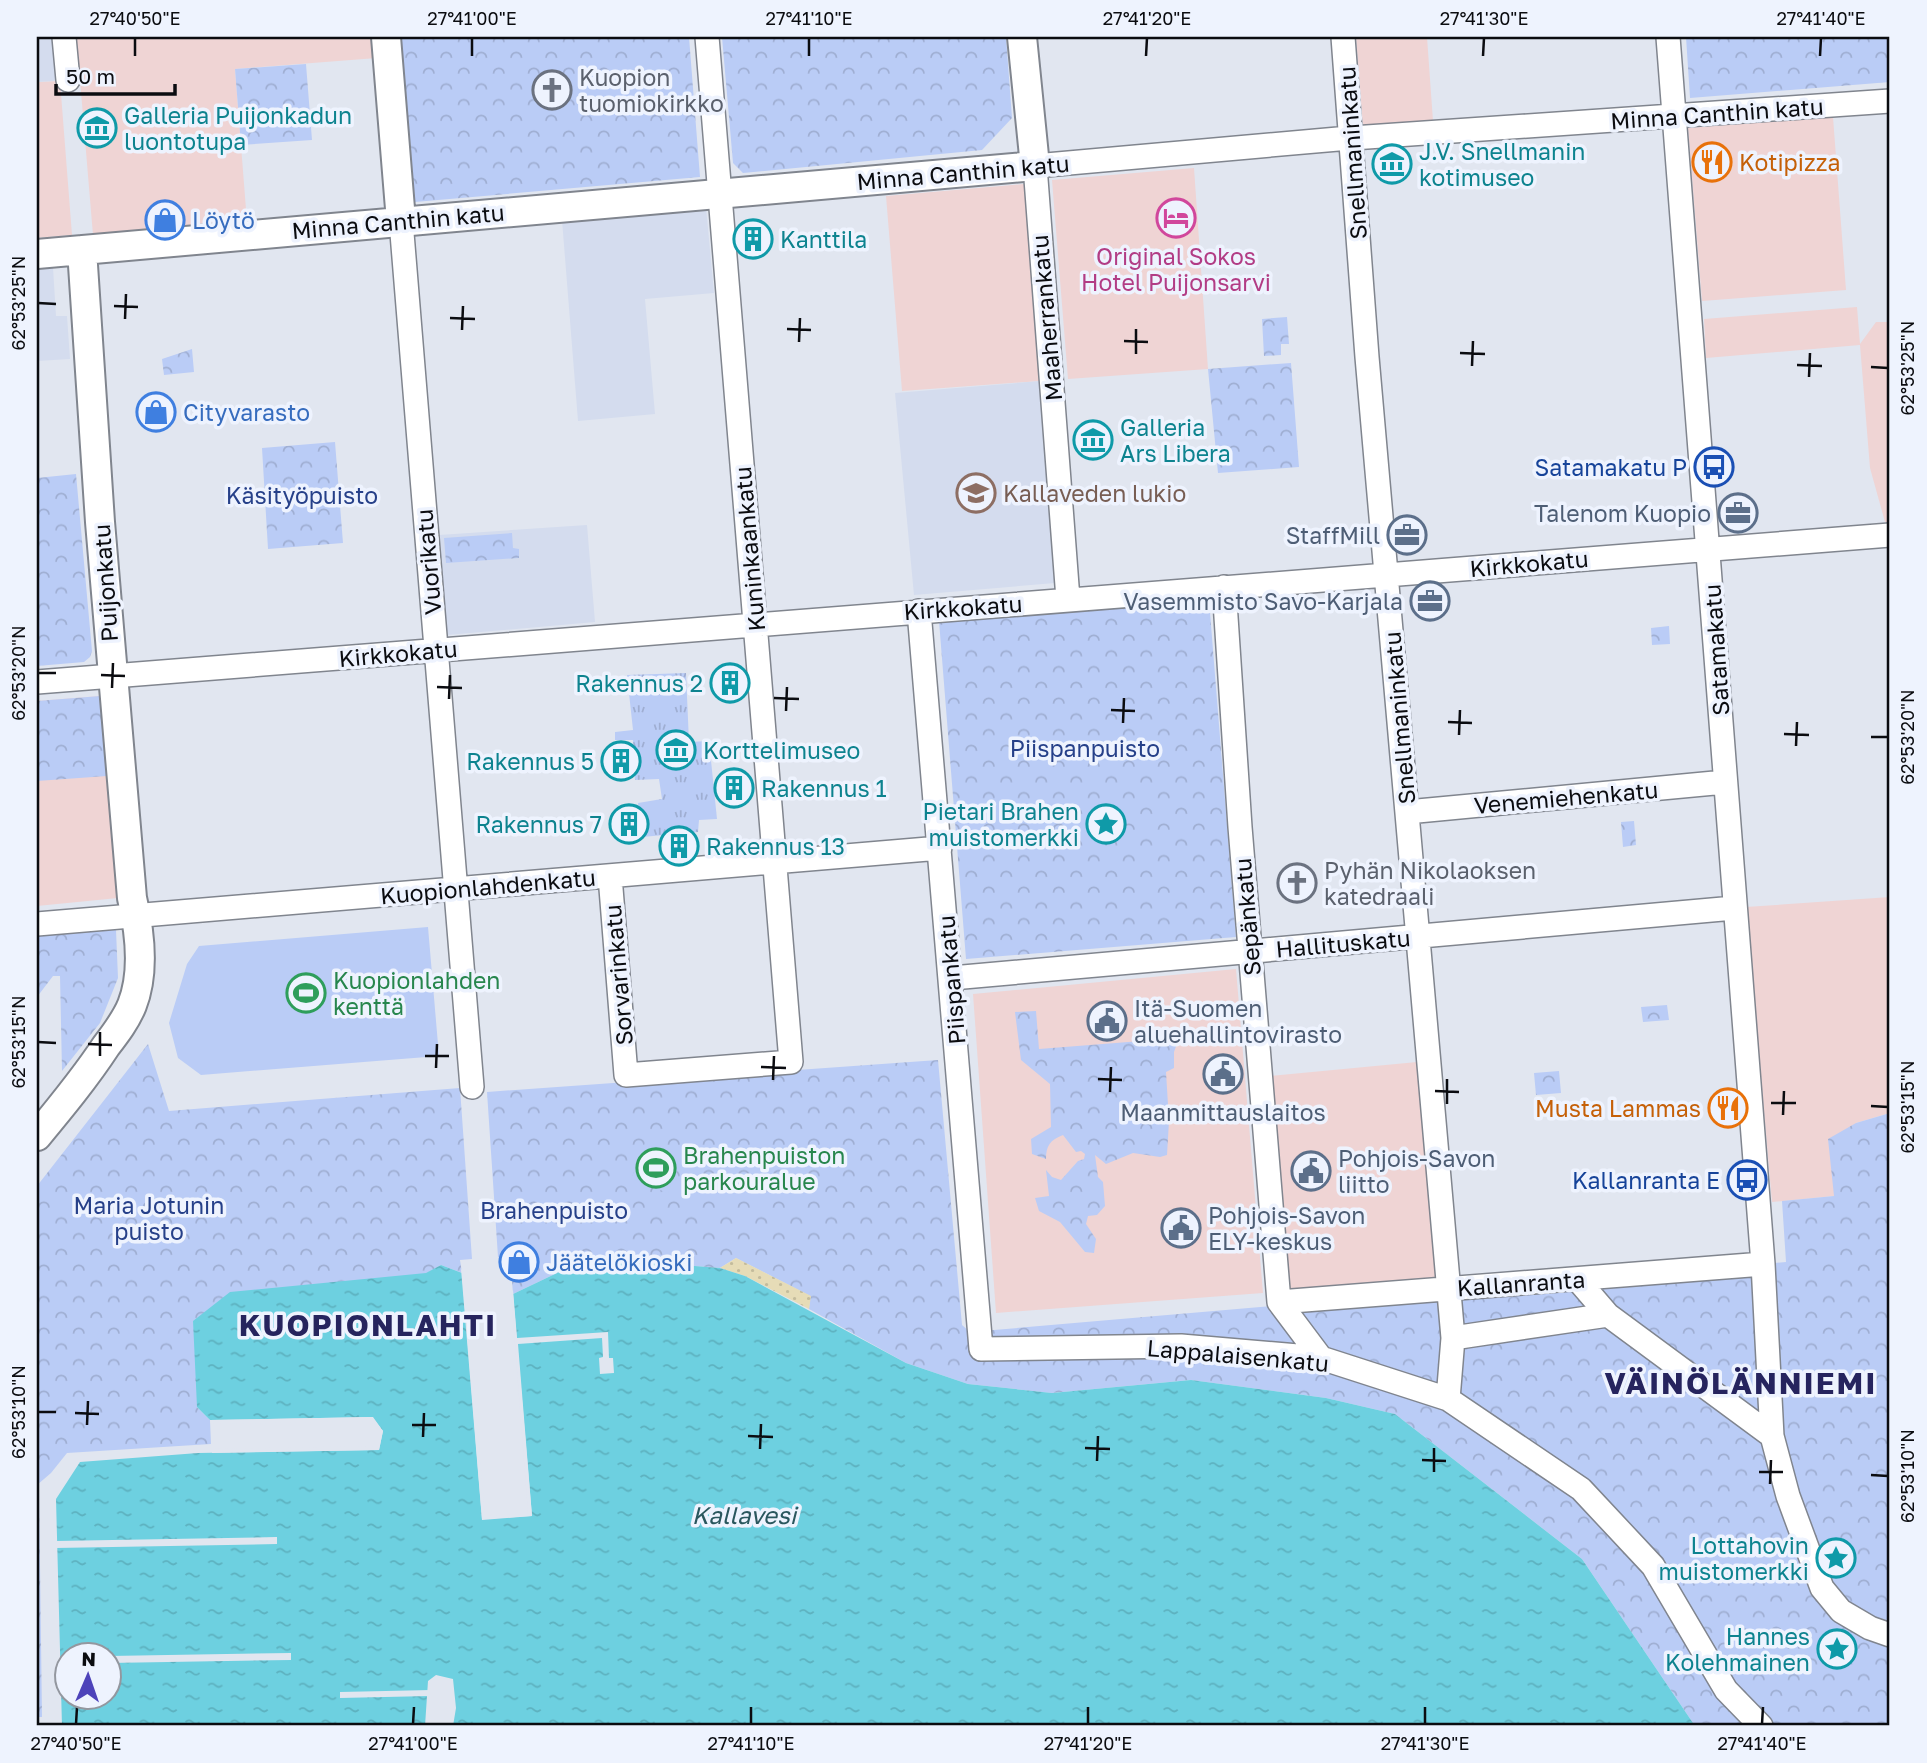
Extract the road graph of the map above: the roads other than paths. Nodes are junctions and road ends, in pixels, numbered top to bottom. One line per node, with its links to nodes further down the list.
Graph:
1 (64, 37): 7 (street)
2 (386, 37): 13 (main road, Vuorikatu)
3 (707, 37): 12 (street, Kuninkaankatu)
4 (1022, 37): 11 (main road, Maaherrankatu)
5 (1343, 37): 10 (street, Snellmaninkatu)
6 (1668, 37): 9 (street, Satamakatu)
7 (68, 80)
8 (1890, 101): 9 (street, Minna Canthin katu)
9 (1675, 116): 10 (street, Minna Canthin katu); 17 (street, Satamakatu)
10 (1351, 138): 11 (street, Minna Canthin katu); 18 (street, Snellmaninkatu)
11 (1035, 166): 12 (main road, Minna Canthin katu); 20 (street, Maaherrankatu)
12 (720, 193): 13 (main road, Minna Canthin katu); 22 (street, Kuninkaankatu)
13 (401, 221): 14 (main road, Minna Canthin katu); 23 (street, Vuorikatu)
14 (82, 250): 15 (main road, Minna Canthin katu); 24 (main road, Puijonkatu)
15 (37, 254)
16 (1890, 535): 17 (street, Kirkkokatu)
17 (1708, 549): 18 (street, Kirkkokatu); 26 (street, Satamakatu)
18 (1387, 574): 19 (street, Kirkkokatu); 27 (street, Snellmaninkatu)
19 (1224, 587): 20 (street, Kirkkokatu); 36 (street, Sepänkatu)
20 (1068, 599): 21 (street, Kirkkokatu)
21 (919, 611): 22 (street, Kirkkokatu); 28 (street, Piispankatu)
22 (755, 624): 23 (street, Kirkkokatu); 29 (street, Kuninkaankatu)
23 (435, 650): 24 (street, Kirkkokatu); 31 (street, Vuorikatu)
24 (113, 675): 25 (street, Kirkkokatu); 33 (main road, Puijonkatu)
25 (37, 682)
26 (1725, 782): 27 (street, Venemiehenkatu); 32 (street, Satamakatu)
27 (1407, 812): 35 (street, Snellmaninkatu)
28 (940, 848): 29 (street, Kuopionlahdenkatu); 37 (street, Piispankatu)
29 (775, 862): 30 (street, Kuopionlahdenkatu); 38 (street, Kuninkaankatu)
30 (610, 876): 31 (street, Kuopionlahdenkatu); 38 (street, Sorvarinkatu)
31 (455, 889): 33 (street, Kuopionlahdenkatu); 39 (street, Vuorikatu)
32 (1734, 908): 35 (street, Hallituskatu); 41 (street, Satamakatu)
33 (136, 916): 34 (street, Kuopionlahdenkatu); 40 (main road, Puijonkatu)
34 (37, 924)
35 (1417, 937): 36 (street, Hallituskatu); 43 (street, Snellmaninkatu)
36 (1250, 951): 37 (street, Hallituskatu); 44 (street, Sepänkatu)
37 (952, 978): 47 (street, Piispankatu)
38 (626, 1075)
39 (472, 1087)
40 (37, 1136)
41 (1763, 1264): 42 (street, Kallanranta); 50 (street)
42 (1577, 1279): 43 (street, Kallanranta); 45 (street)
43 (1449, 1289): 44 (street, Kallanranta); 46 (street, Snellmaninkatu)
44 (1279, 1302): 48 (street)
45 (1608, 1315): 46 (street); 50 (street)
46 (1453, 1338): 49 (street, Snellmaninkatu)
47 (981, 1349): 48 (street, Lappalaisenkatu)
48 (1321, 1358): 49 (street, Lappalaisenkatu)
49 (1448, 1399): 52 (street, Lappalaisenkatu)
50 (1772, 1436): 51 (street)
51 (1890, 1634)
52 (1761, 1726)

